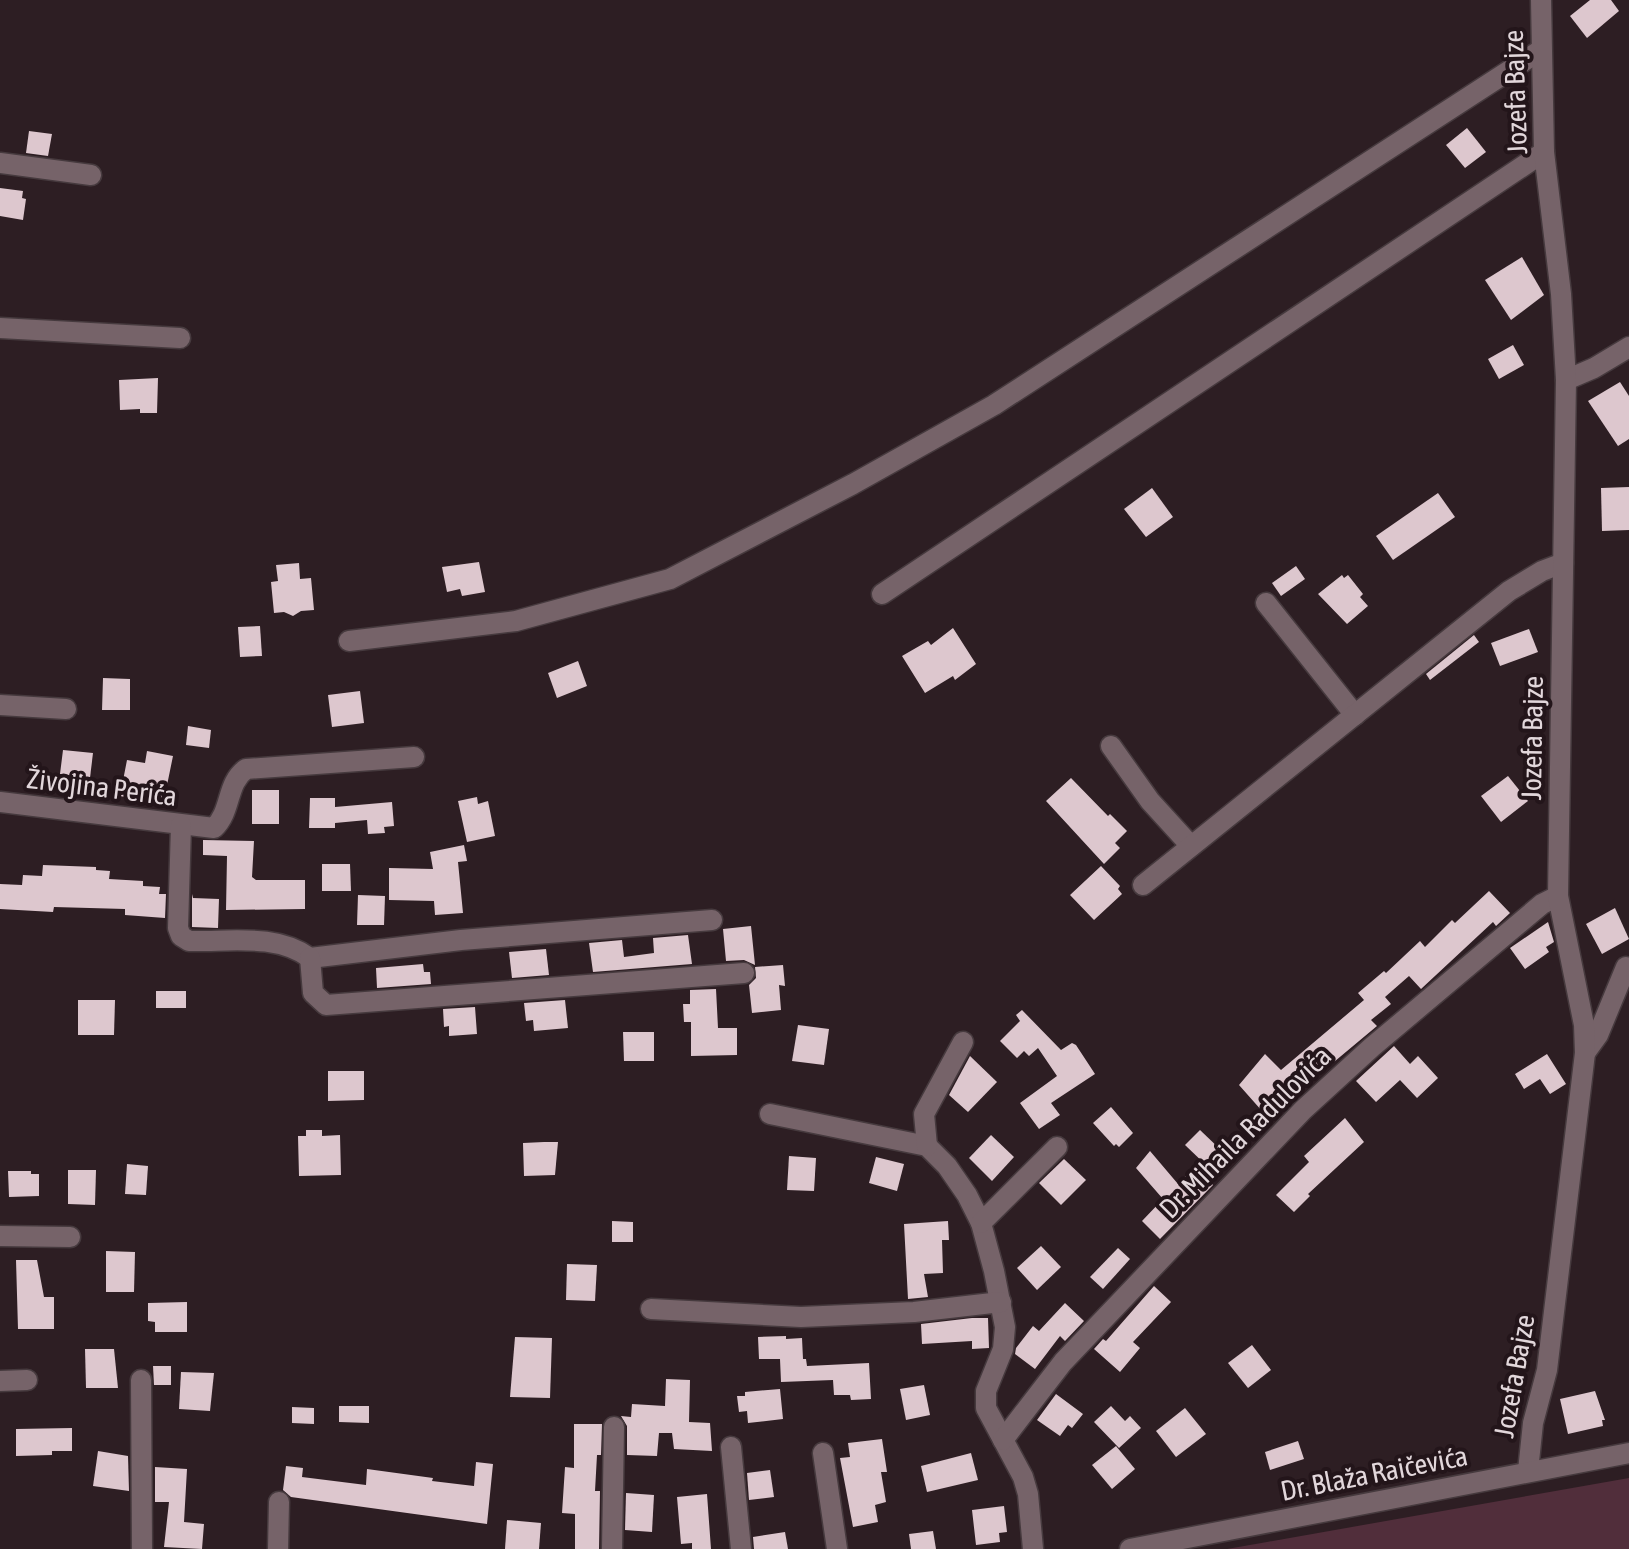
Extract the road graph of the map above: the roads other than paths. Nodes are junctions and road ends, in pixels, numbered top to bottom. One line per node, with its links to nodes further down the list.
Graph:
1 (1541, 0): 2 (street, Jozefa Bajze)
2 (1541, 50): 3 (street, Jozefa Bajze); 13 (street)
3 (1544, 152): 9 (street, Jozefa Bajze); 11 (street)
4 (0, 163): 5 (street)
5 (91, 175)
6 (0, 328): 7 (street)
7 (180, 338)
8 (1629, 347): 9 (street)
9 (1566, 380): 10 (street, Jozefa Bajze)
10 (1563, 563): 16 (street); 23 (street, Jozefa Bajze)
11 (882, 594)
12 (1266, 603): 16 (street)
13 (349, 641)
14 (0, 705): 15 (street)
15 (66, 709)
16 (1355, 715): 21 (street)
17 (1111, 746): 21 (street)
18 (414, 757): 20 (street)
19 (0, 802): 20 (street, Živojina Perića)
20 (190, 826): 25 (street)
21 (1191, 846): 22 (street)
22 (1143, 885)
23 (1558, 896): 29 (street, Jozefa Bajze); 42 (street, Dr. Mihaila Radulovića)
24 (712, 920): 25 (street)
25 (310, 958): 27 (street)
26 (1626, 967): 29 (street)
27 (744, 973)
28 (963, 1042): 31 (street)
29 (1585, 1053): 46 (street, Jozefa Bajze)
30 (770, 1114): 31 (street)
31 (927, 1146): 33 (street)
32 (1057, 1147): 33 (street)
33 (981, 1223): 36 (street)
34 (0, 1236): 35 (street)
35 (70, 1237)
36 (1001, 1302): 37 (street); 42 (street)
37 (651, 1309)
38 (27, 1380): 40 (street)
39 (141, 1380): 48 (street)
40 (0, 1381)
41 (614, 1427): 50 (street)
42 (1003, 1440): 53 (street)
43 (731, 1447): 51 (street)
44 (823, 1453): 52 (street)
45 (1629, 1453): 46 (street, Dr. Blaža Raičevića)
46 (1528, 1471): 54 (street, Dr. Blaža Raičevića)
47 (279, 1502): 49 (street)
48 (142, 1549)
49 (278, 1549)
50 (612, 1549)
51 (741, 1549)
52 (837, 1549)
53 (1033, 1549)
54 (1130, 1549)

